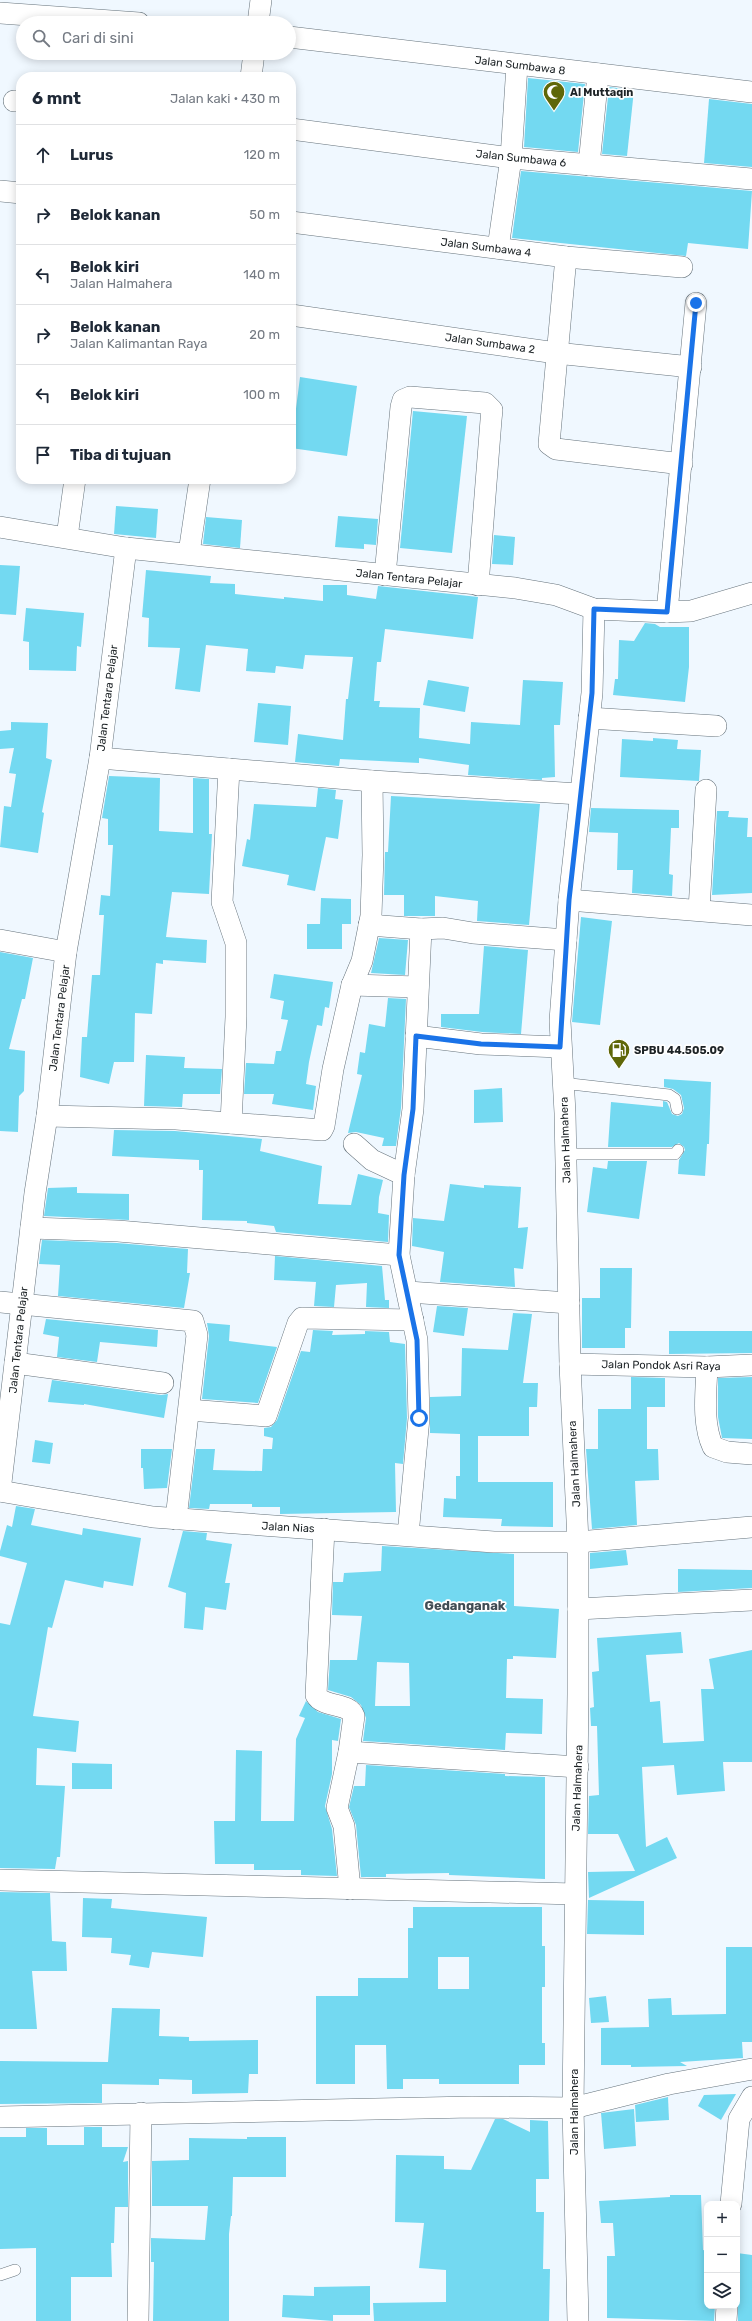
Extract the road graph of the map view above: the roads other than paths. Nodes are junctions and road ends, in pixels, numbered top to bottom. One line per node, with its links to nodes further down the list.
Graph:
1 (261, 0): 4 (street)
2 (0, 13): 3 (street)
3 (42, 16)
4 (259, 16)
5 (296, 38): 7 (street, Jalan Sumbawa 8)
6 (253, 60): 8 (street)
7 (517, 64): 9 (street, Jalan Sumbawa 8); 12 (street)
8 (252, 72)
9 (598, 74): 10 (street, Jalan Sumbawa 8); 13 (street)
10 (752, 92)
11 (296, 130): 12 (street, Jalan Sumbawa 6)
12 (511, 158): 13 (street, Jalan Sumbawa 6); 18 (street)
13 (589, 165): 14 (street, Jalan Sumbawa 6)
14 (752, 179)
15 (0, 191): 16 (street)
16 (16, 193)
17 (296, 223): 18 (street, Jalan Sumbawa 4)
18 (498, 248): 19 (street, Jalan Sumbawa 4)
19 (566, 257): 20 (street, Jalan Sumbawa 4); 23 (street)
20 (682, 267)
21 (696, 303): 24 (street)
22 (296, 316): 23 (street, Jalan Sumbawa 2)
23 (556, 353): 24 (street, Jalan Sumbawa 2); 25 (street)
24 (691, 367): 25 (street)
25 (682, 464): 36 (street)
26 (74, 484): 29 (street)
27 (199, 484): 31 (street)
28 (0, 526): 29 (street, Jalan Tentara Pelajar)
29 (67, 537): 30 (street, Jalan Tentara Pelajar)
30 (126, 548): 31 (street, Jalan Tentara Pelajar); 39 (street, Jalan Tentara Pelajar)
31 (189, 553): 32 (street, Jalan Tentara Pelajar)
32 (385, 576): 33 (street, Jalan Tentara Pelajar); 33 (street)
33 (478, 585): 35 (street, Jalan Tentara Pelajar)
34 (752, 593): 36 (street, Jalan Tentara Pelajar)
35 (594, 609): 36 (street, Jalan Tentara Pelajar); 37 (street, Jalan Halmahera)
36 (667, 612)
37 (589, 718): 38 (street); 43 (street, Jalan Halmahera)
38 (716, 726)
39 (100, 758): 40 (street); 51 (street, Jalan Tentara Pelajar)
40 (229, 769): 41 (street); 59 (street)
41 (372, 781): 43 (street); 47 (street)
42 (706, 790): 45 (street)
43 (579, 794): 44 (street, Jalan Halmahera)
44 (569, 900): 45 (street); 50 (street, Jalan Halmahera)
45 (699, 910): 46 (street)
46 (752, 915)
47 (369, 926): 48 (street); 52 (street)
48 (421, 929): 50 (street); 53 (street)
49 (0, 940): 51 (street)
50 (566, 940): 55 (street, Jalan Halmahera)
51 (66, 952): 58 (street, Jalan Tentara Pelajar)
52 (352, 985): 53 (street); 59 (street)
53 (418, 986): 54 (street)
54 (416, 1036): 55 (street); 63 (street)
55 (560, 1047): 56 (street, Jalan Halmahera)
56 (562, 1083): 57 (lane); 62 (street, Jalan Halmahera)
57 (677, 1109)
58 (47, 1116): 59 (street); 64 (street, Jalan Tentara Pelajar)
59 (231, 1123)
60 (354, 1144): 63 (street)
61 (678, 1150): 62 (lane)
62 (566, 1154): 69 (street, Jalan Halmahera)
63 (404, 1175): 65 (street)
64 (31, 1228): 65 (street); 68 (street, Jalan Tentara Pelajar)
65 (399, 1255): 66 (street)
66 (408, 1292): 69 (street); 70 (street)
67 (0, 1302): 68 (street)
68 (22, 1303): 71 (street, Jalan Tentara Pelajar); 76 (street)
69 (569, 1303): 72 (street, Jalan Halmahera)
70 (413, 1320): 76 (street); 82 (street)
71 (15, 1363): 75 (street); 78 (street, Jalan Tentara Pelajar)
72 (570, 1364): 74 (street, Jalan Pondok Asri Raya); 83 (street, Jalan Halmahera)
73 (752, 1365): 74 (street, Jalan Pondok Asri Raya)
74 (707, 1367): 77 (street)
75 (163, 1383)
76 (189, 1410): 79 (street)
77 (752, 1454)
78 (0, 1491): 79 (street, Jalan Nias)
79 (176, 1519): 81 (street, Jalan Nias)
80 (752, 1527): 83 (street, Jalan Nias)
81 (324, 1529): 82 (street, Jalan Nias); 86 (street)
82 (408, 1535): 83 (street, Jalan Nias)
83 (578, 1542): 85 (street, Jalan Halmahera)
84 (752, 1600): 85 (street)
85 (578, 1609): 87 (street, Jalan Halmahera)
86 (349, 1752): 87 (street); 89 (street)
87 (578, 1767): 90 (street, Jalan Halmahera)
88 (0, 1880): 89 (street)
89 (350, 1889): 90 (street)
90 (575, 1894): 93 (street, Jalan Halmahera)
91 (752, 2069): 93 (street)
92 (752, 2097): 96 (street)
93 (573, 2108): 94 (street); 101 (street, Jalan Halmahera)
94 (141, 2113): 95 (street); 100 (street)
95 (0, 2117)
96 (731, 2201)
97 (15, 2270): 98 (lane)
98 (0, 2275)
99 (727, 2309): 102 (street)
100 (138, 2321)
101 (578, 2321)
102 (726, 2321)

